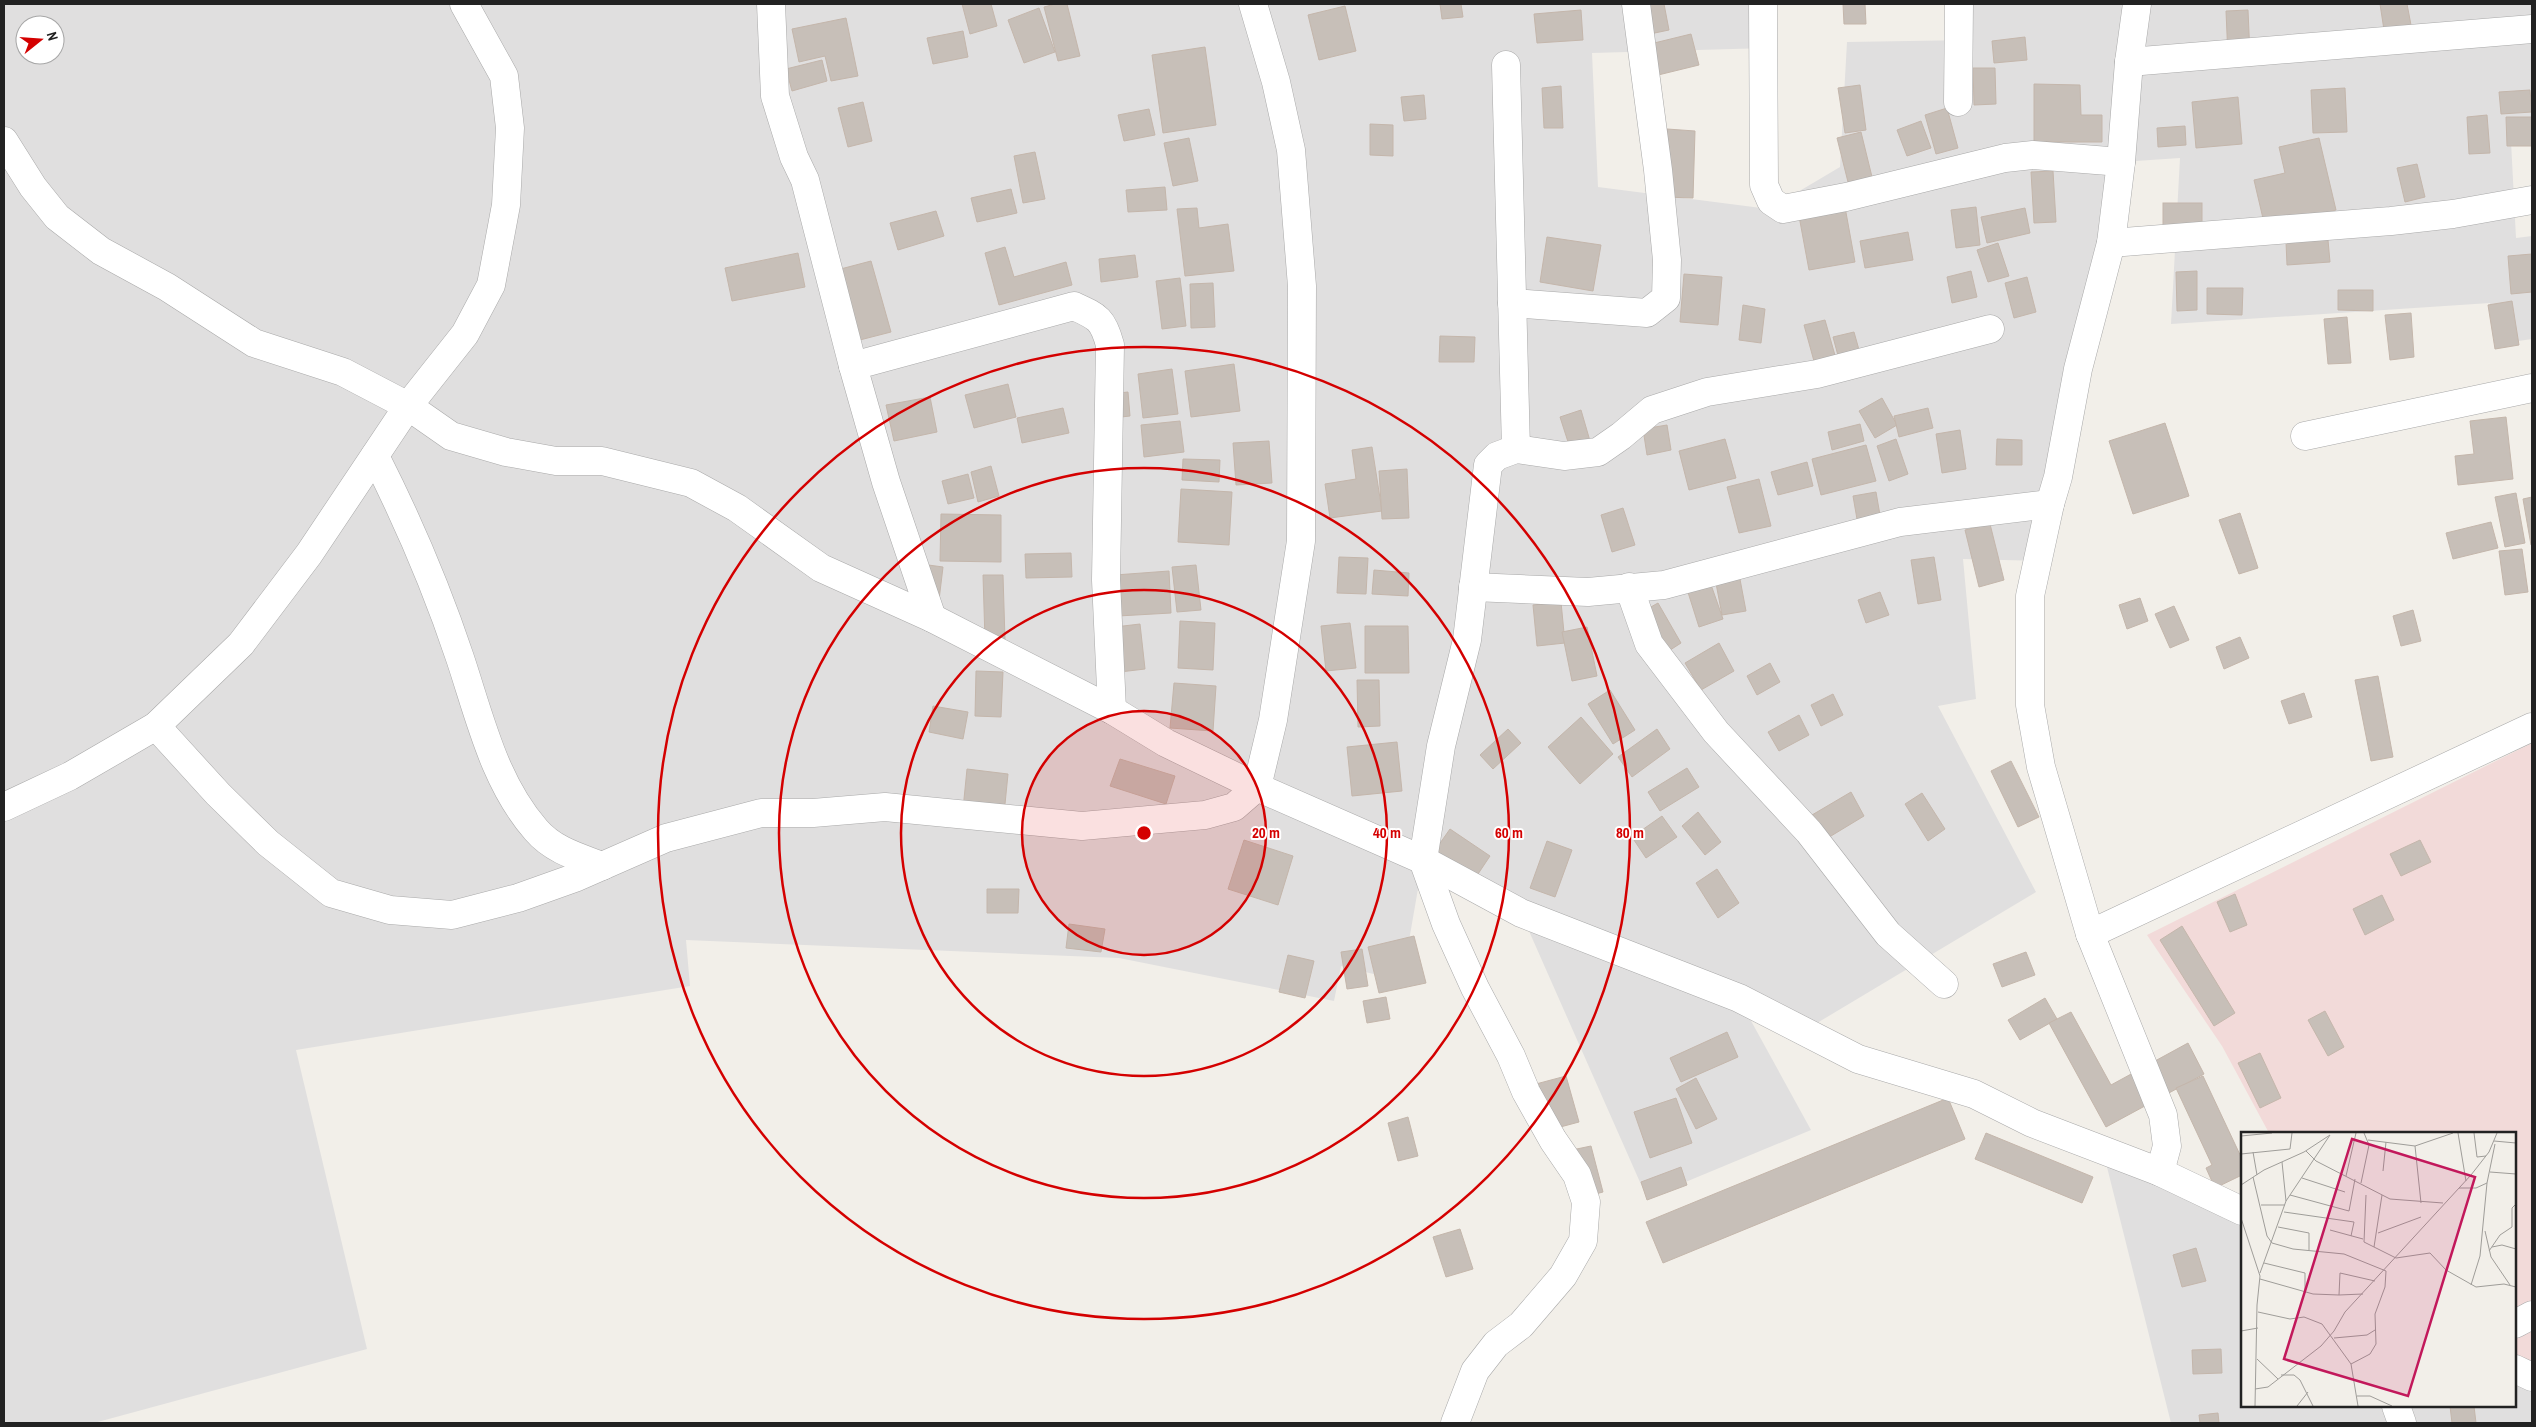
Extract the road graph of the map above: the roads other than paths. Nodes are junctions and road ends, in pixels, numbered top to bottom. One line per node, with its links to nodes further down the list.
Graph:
1 (464, 4): 20 (street)
2 (771, 4): 18 (street)
3 (1253, 4): 31 (street)
4 (1636, 4): 16 (street)
5 (1763, 4): 13 (street)
6 (1959, 4): 11 (street)
7 (2137, 4): 9 (street)
8 (2532, 29): 9 (street)
9 (2128, 62): 13 (street)
10 (1506, 65): 16 (street)
11 (1958, 102)
12 (4, 141): 20 (street)
13 (2121, 162): 15 (street)
14 (2532, 200): 15 (street)
15 (2111, 244): 24 (street)
16 (1512, 303): 22 (street)
17 (1990, 329): 22 (street)
18 (852, 366): 27 (street); 28 (street)
19 (2532, 388): 21 (street)
20 (408, 406): 23 (street); 27 (street)
21 (2305, 436)
22 (1516, 449): 25 (street)
23 (375, 456): 29 (street); 34 (street)
24 (2050, 504): 26 (street); 35 (street)
25 (1473, 587): 26 (street); 33 (street)
26 (1628, 587): 36 (street)
27 (932, 618): 28 (street)
28 (1112, 710): 31 (street)
29 (156, 726): 32 (street); 34 (street)
30 (2532, 727): 35 (street)
31 (1257, 787): 33 (street); 34 (street)
32 (4, 807)
33 (1423, 860): 37 (street); 44 (street)
34 (602, 866)
35 (2090, 934): 37 (street)
36 (1944, 984)
37 (2160, 1172): 38 (street)
38 (2241, 1211)
39 (2532, 1315): 40 (street)
40 (2516, 1323)
41 (2516, 1369): 42 (street)
42 (2532, 1377)
43 (2396, 1407): 45 (street)
44 (1455, 1423)
45 (2402, 1423)

